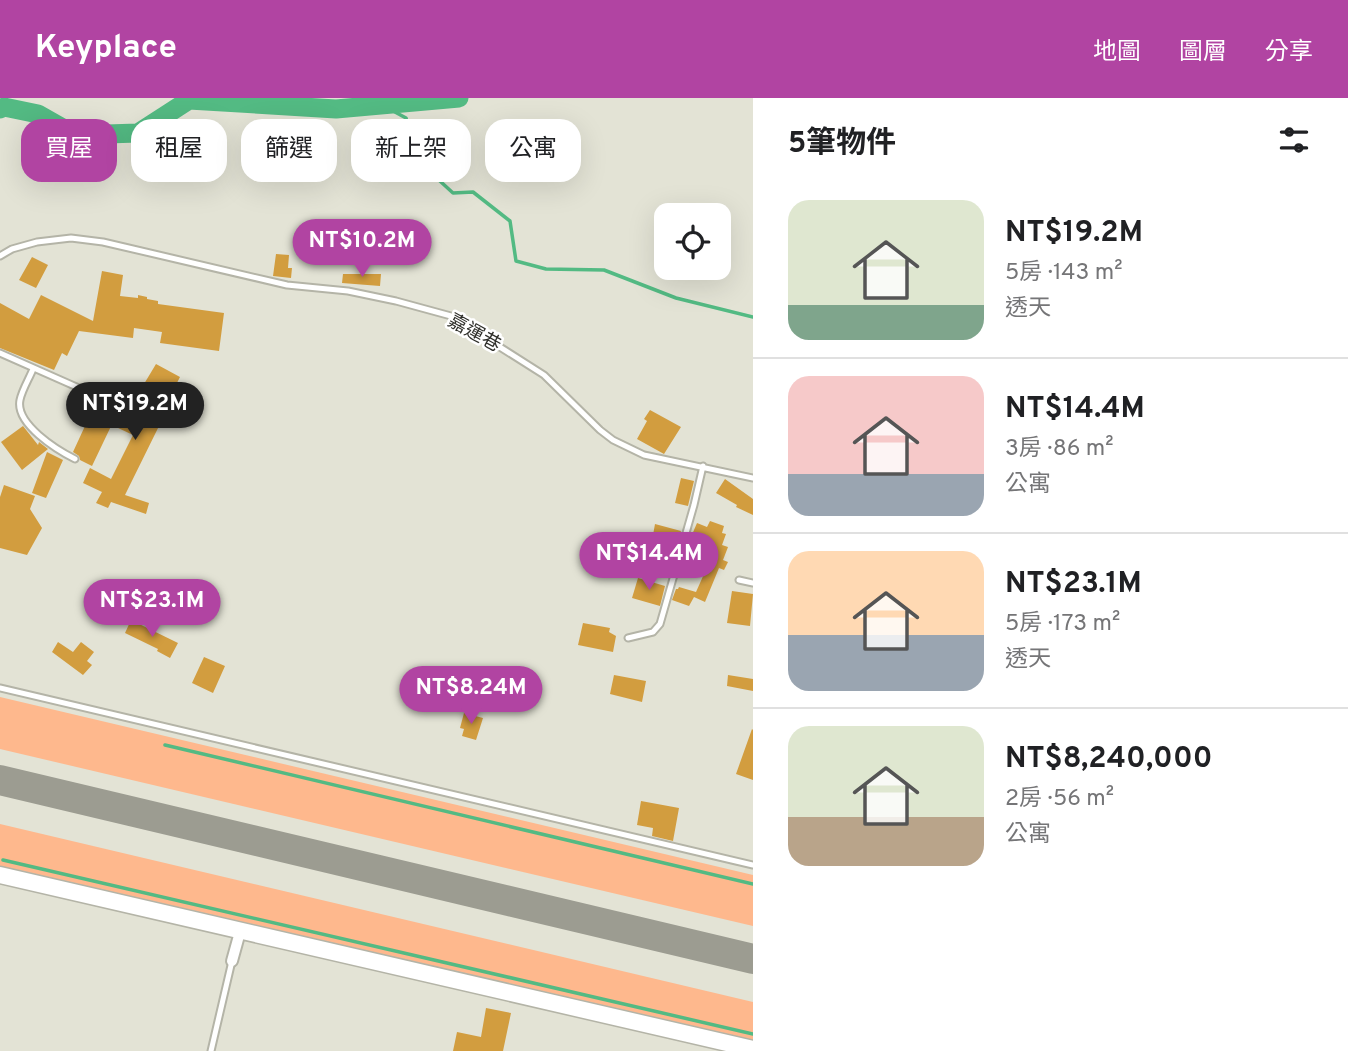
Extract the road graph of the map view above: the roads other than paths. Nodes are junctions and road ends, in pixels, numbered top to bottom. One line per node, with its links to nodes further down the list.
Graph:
1 (0, 256): 6 (lane, 嘉運巷)
2 (0, 353): 3 (lane)
3 (33, 369): 4 (lane); 5 (lane)
4 (88, 392)
5 (75, 459)
6 (703, 466): 7 (lane, 嘉運巷); 10 (lane)
7 (753, 478)
8 (739, 580): 9 (lane)
9 (753, 583)
10 (628, 638)
11 (0, 688): 12 (lane)
12 (753, 865)
13 (3, 877): 14 (street)
14 (240, 932): 15 (street); 16 (street)
15 (232, 961): 17 (lane)
16 (753, 1049)
17 (211, 1051)

